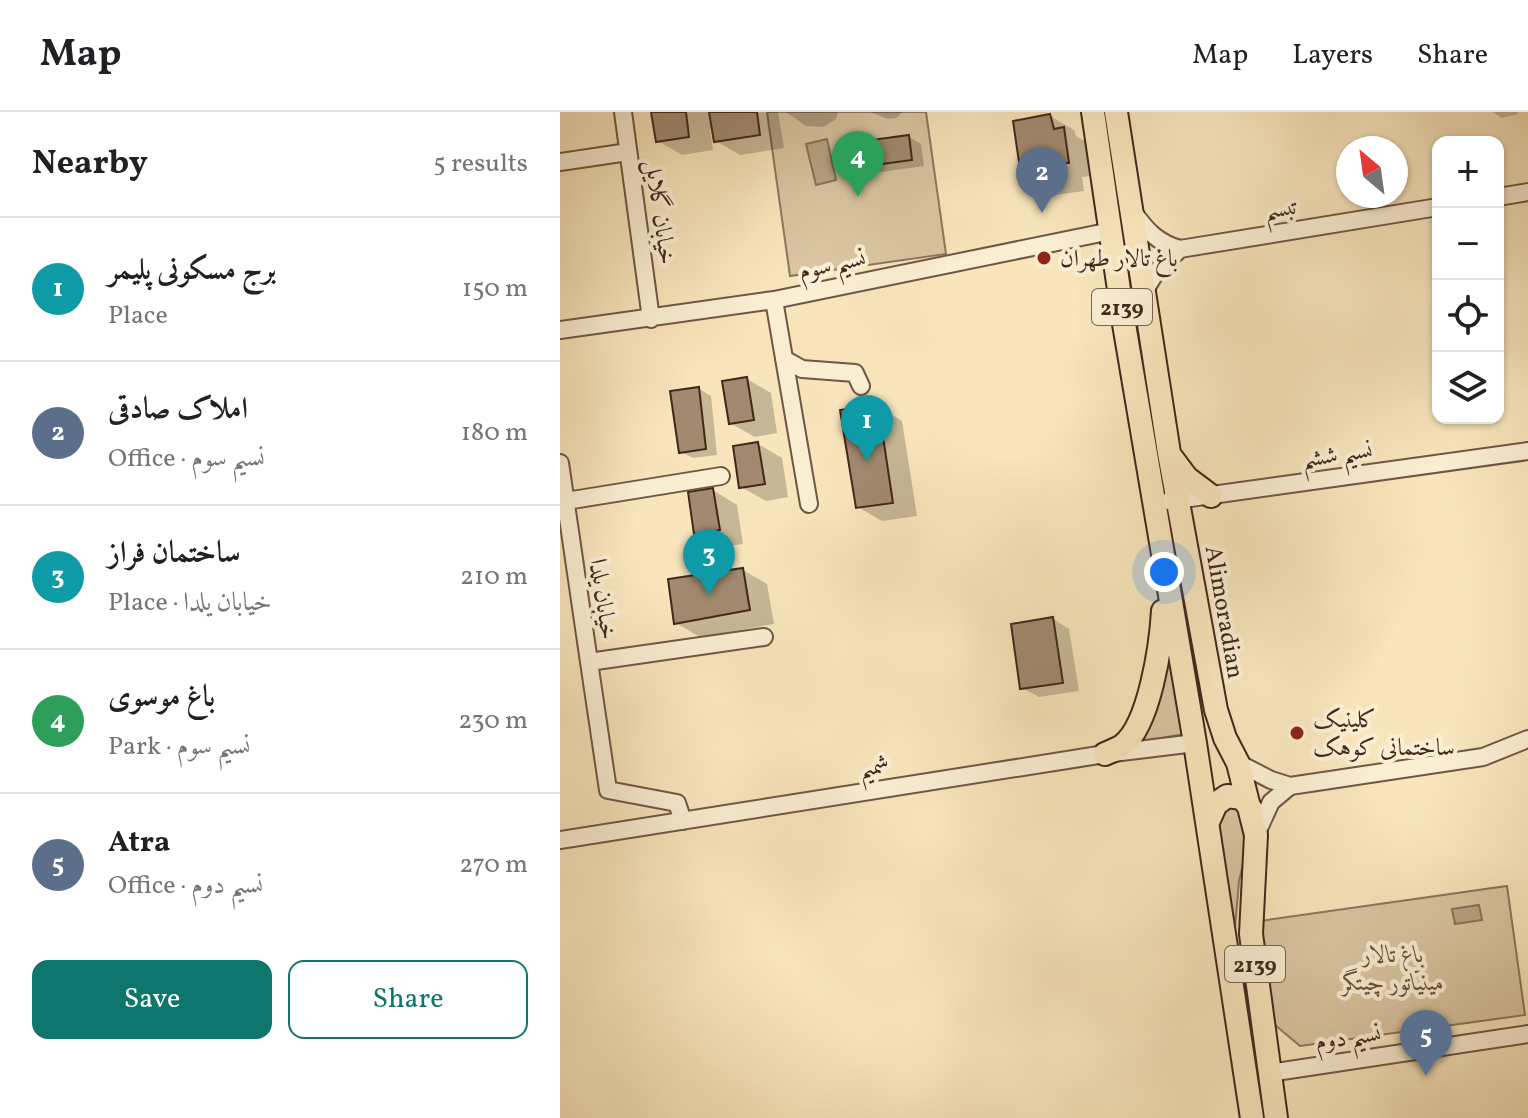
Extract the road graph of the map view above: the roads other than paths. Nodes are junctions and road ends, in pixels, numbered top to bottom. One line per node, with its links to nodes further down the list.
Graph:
1 (623, 112): 4 (street, خیابان گلایل)
2 (1093, 112): 10 (main road, 2139)
3 (1116, 112): 9 (main road, Alimoradian / 2139)
4 (628, 152): 5 (street); 14 (street, خیابان گلایل)
5 (560, 162)
6 (1528, 192): 7 (street)
7 (1504, 196)
8 (1432, 208): 11 (street, تبسم)
9 (1131, 209): 11 (street); 12 (main road, Alimoradian / 2139)
10 (1111, 231): 13 (street, نسیم سوم); 25 (main road, 2139)
11 (1180, 249): 12 (street)
12 (1144, 292): 19 (main road, Alimoradian / 2139)
13 (774, 300): 14 (street, نسیم سوم); 16 (street)
14 (651, 319): 15 (street, نسیم سوم)
15 (560, 330)
16 (784, 359): 17 (street); 26 (street)
17 (861, 386)
18 (1528, 451): 22 (street, نسیم ششم)
19 (1169, 453): 22 (main road); 23 (main road, Alimoradian / 2139)
20 (560, 463): 24 (street, خیابان یلدا)
21 (721, 476): 24 (street)
22 (1211, 496): 23 (street, نسیم ششم)
23 (1178, 500): 25 (street, نسیم ششم); 33 (main road, Alimoradian / 2139)
24 (566, 501): 29 (street, خیابان یلدا)
25 (1153, 502): 27 (main road, 2139)
26 (809, 504)
27 (1166, 578): 31 (main road, 2139); 32 (main road)
28 (764, 637): 29 (street, خیابان یلدا)
29 (589, 662): 36 (street)
30 (1528, 739): 34 (street)
31 (1195, 743): 32 (street, شمیم); 37 (main road)
32 (1105, 754): 36 (street, شمیم)
33 (1238, 763): 34 (street); 35 (main road, Alimoradian / 2139)
34 (1290, 786): 38 (street)
35 (1251, 809): 37 (main road); 38 (main road, Alimoradian / 2139)
36 (683, 821): 39 (street, شمیم)
37 (1208, 822): 42 (main road, 2139)
38 (1256, 835): 41 (main road, Alimoradian / 2139)
39 (560, 840)
40 (1528, 1034): 41 (street, نسیم دوم)
41 (1269, 1073): 43 (main road, Alimoradian / 2139)
42 (1252, 1118)
43 (1276, 1118)

